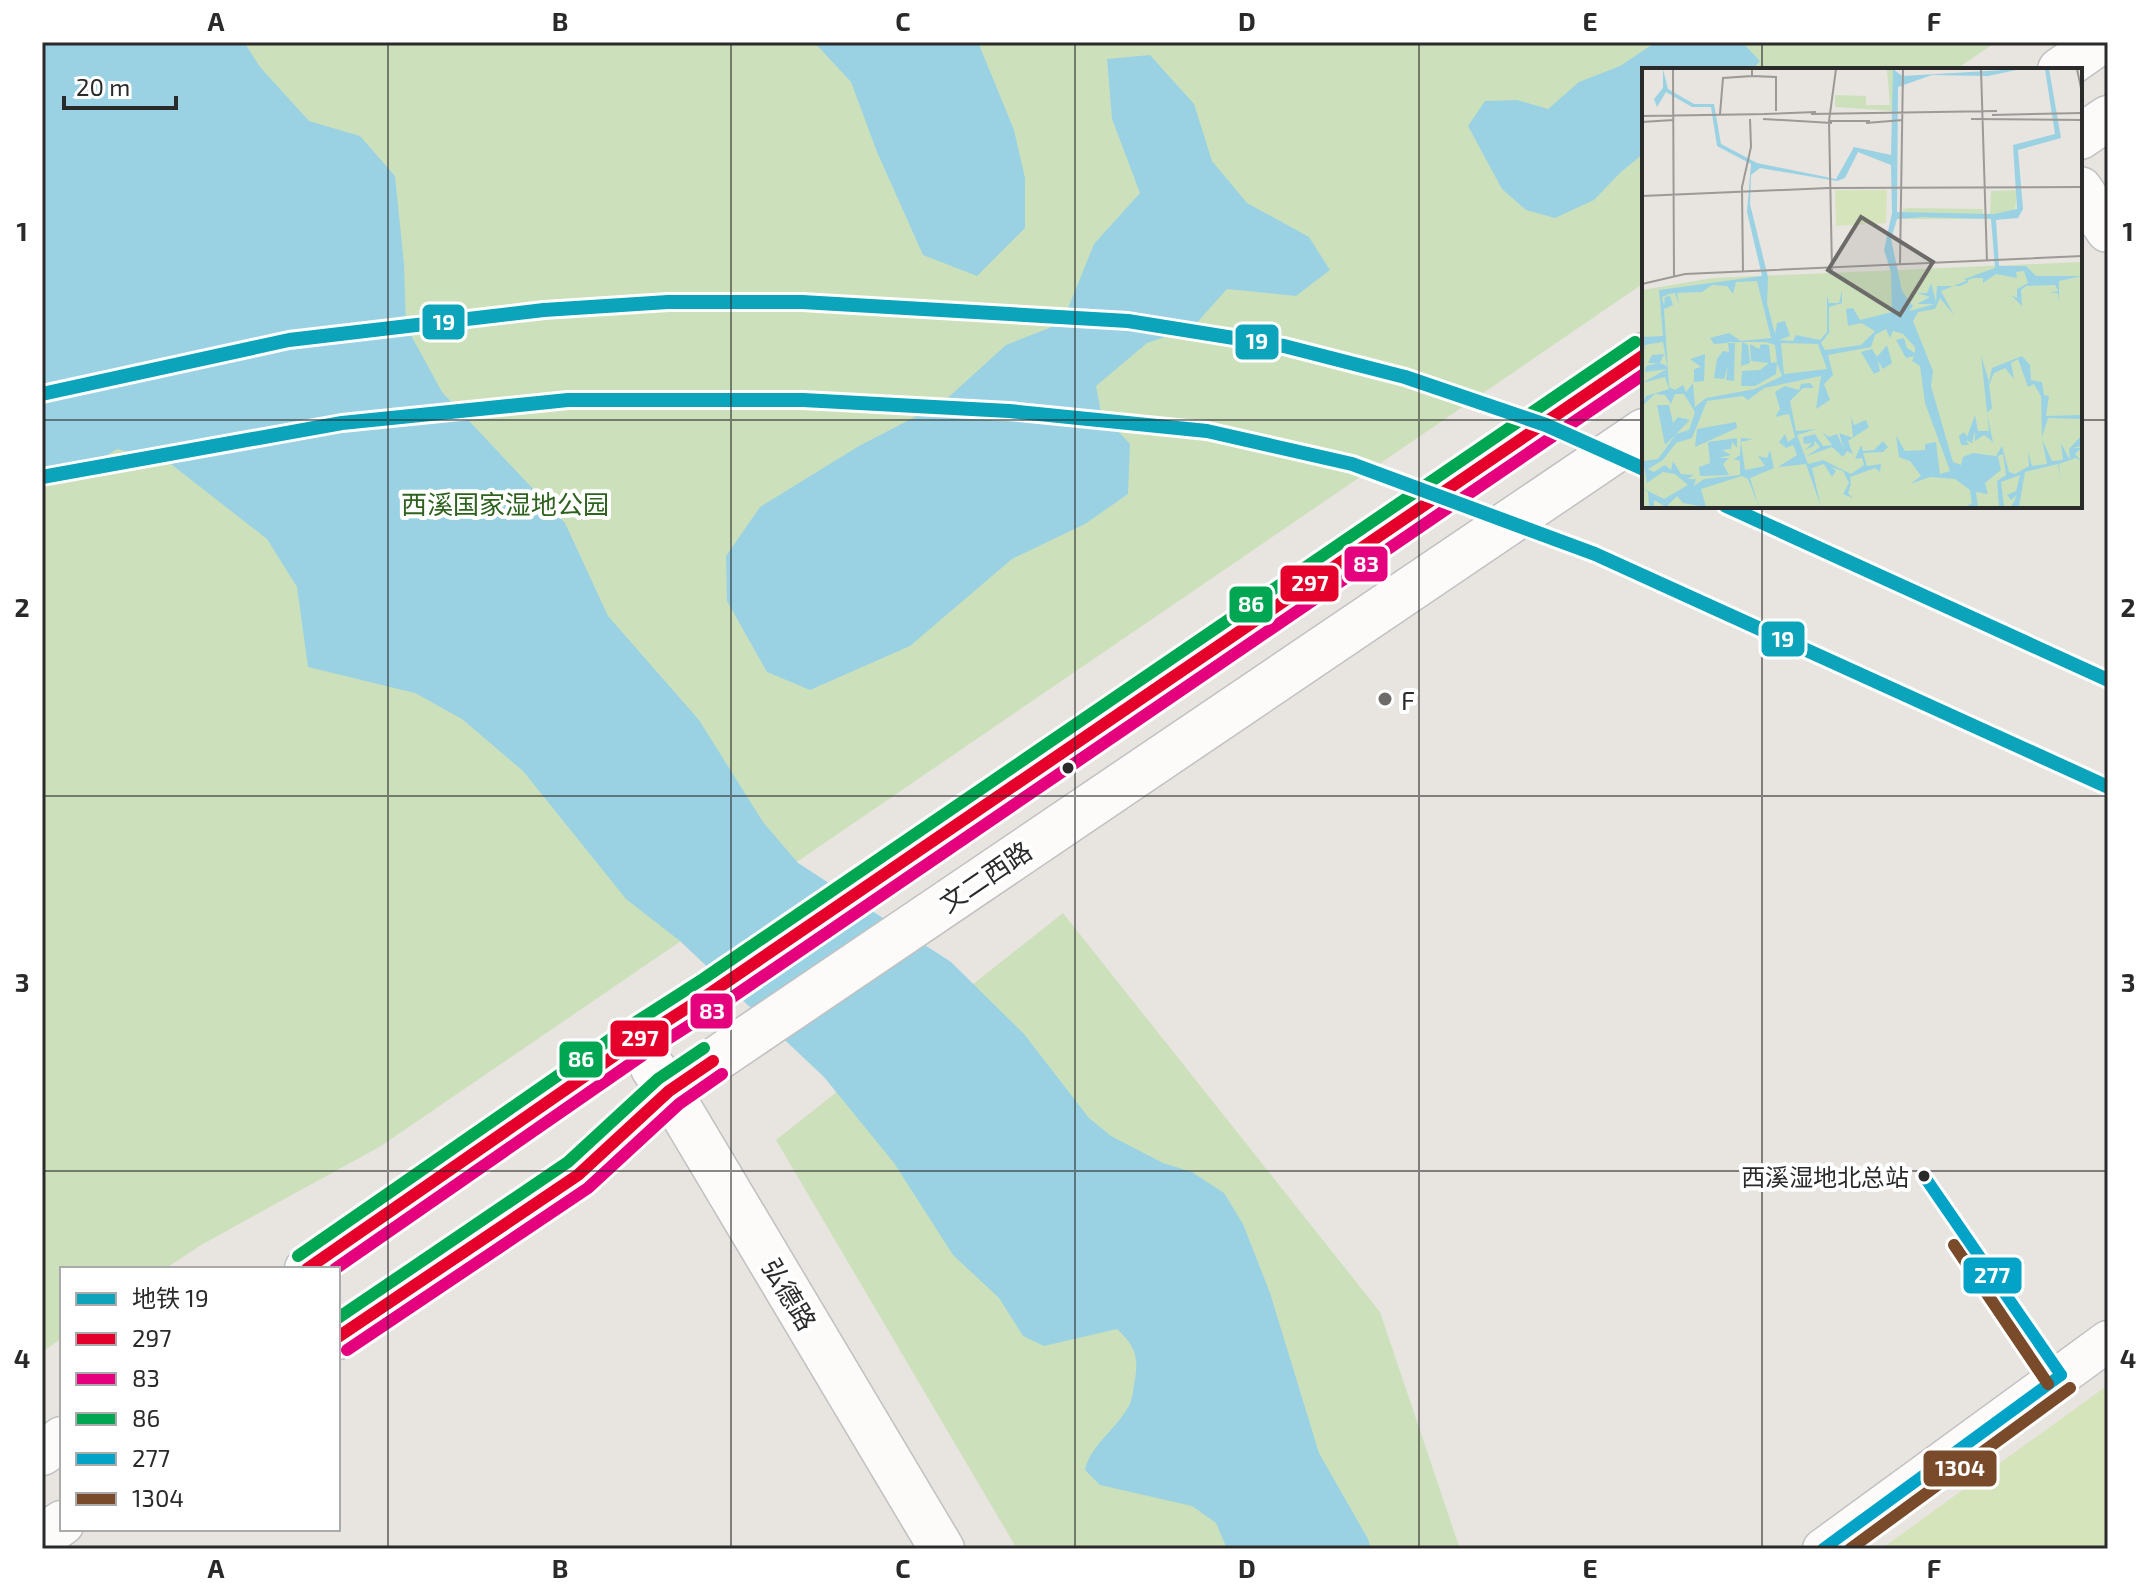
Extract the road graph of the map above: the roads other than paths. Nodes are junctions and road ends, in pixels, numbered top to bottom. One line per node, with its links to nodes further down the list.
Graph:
1 (2108, 118): 2 (main road)
2 (2082, 136)
3 (2082, 192): 4 (main road)
4 (2108, 230)
5 (1642, 356): 7 (main road)
6 (1642, 432): 8 (main road, 文二西路)
7 (634, 1042): 8 (main road, 弘德路); 9 (main road)
8 (669, 1091): 10 (main road, 文二西路); 16 (main road, 弘德路)
9 (310, 1267)
10 (340, 1336)
11 (2108, 1341): 17 (street)
12 (60, 1440): 13 (main road)
13 (42, 1453)
14 (60, 1524): 15 (main road)
15 (42, 1537)
16 (942, 1549)
17 (1823, 1549)

